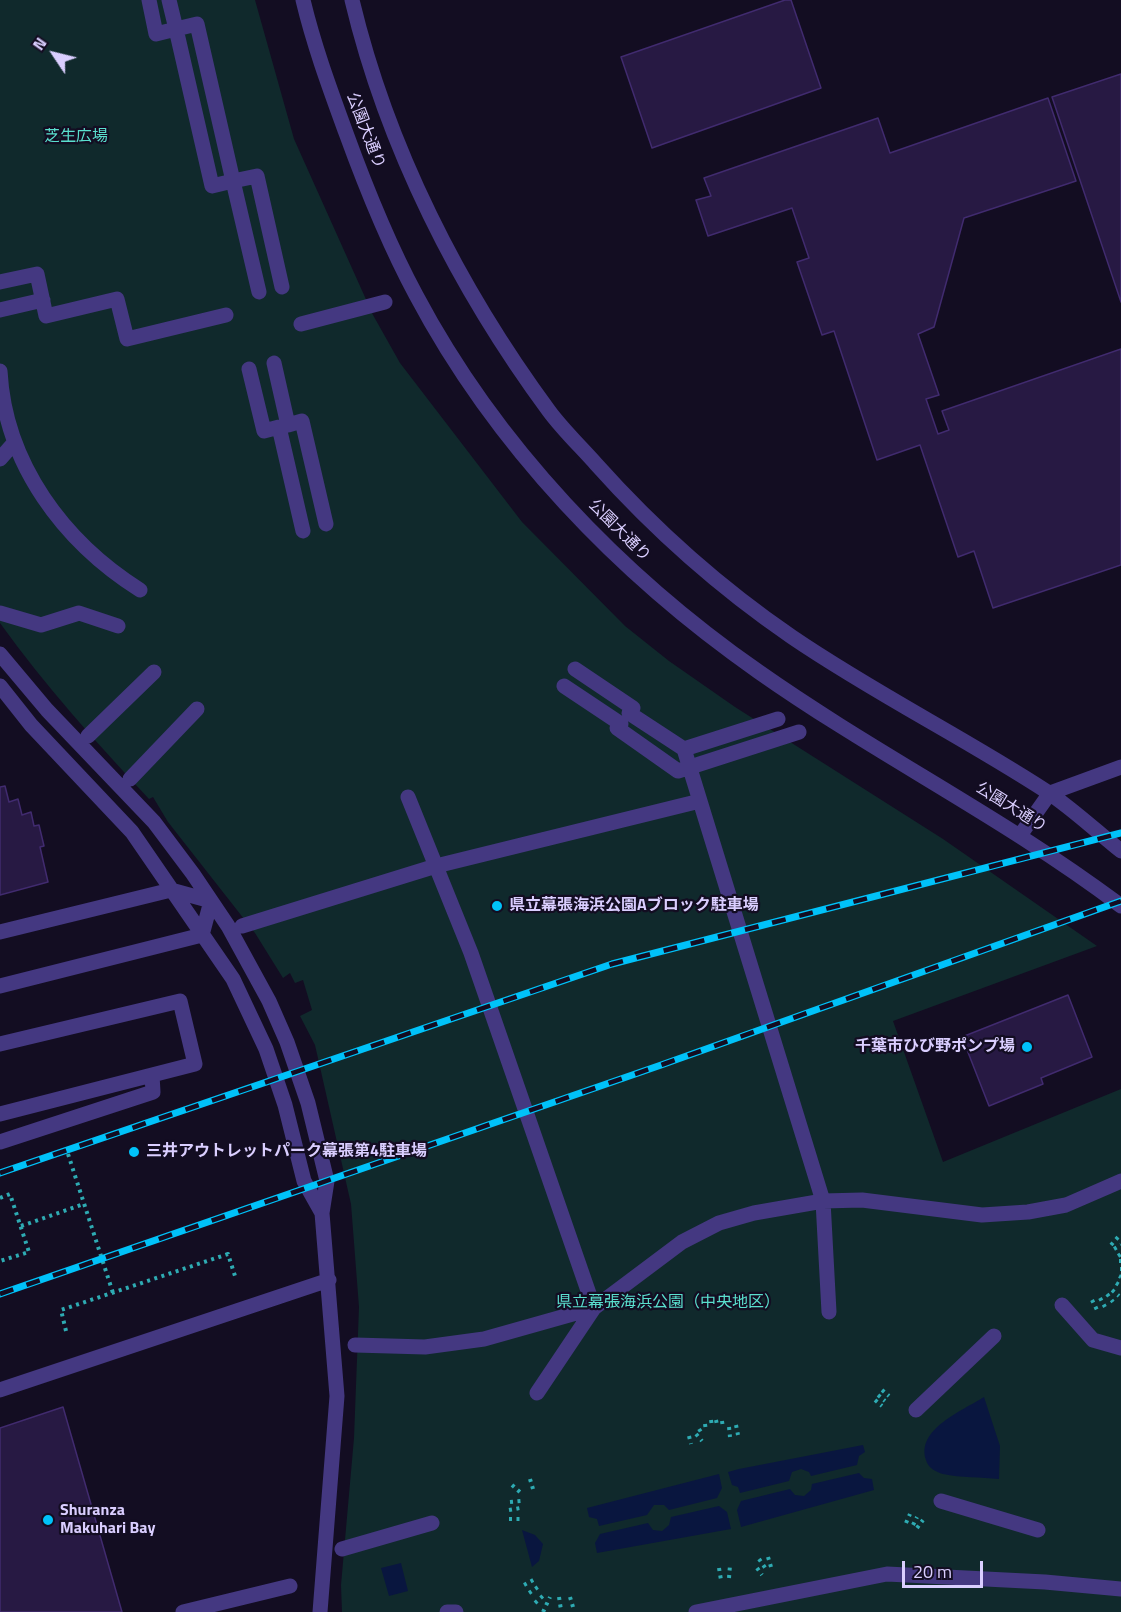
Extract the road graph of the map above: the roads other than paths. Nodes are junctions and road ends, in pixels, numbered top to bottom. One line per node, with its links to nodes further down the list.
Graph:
1 (148, 0): 5 (street)
2 (169, 0): 5 (street)
3 (303, 0): 49 (street, 公園大通り)
4 (352, 0): 46 (street, 公園大通り)
5 (176, 29): 6 (street); 7 (street)
6 (214, 99): 7 (street); 8 (street)
7 (193, 104): 8 (street)
8 (233, 181): 9 (street); 10 (street)
9 (273, 247): 10 (street); 12 (street)
10 (250, 253): 13 (street)
11 (0, 282): 14 (street)
12 (282, 287)
13 (259, 292)
14 (43, 300): 16 (street); 17 (street)
15 (385, 302): 18 (street)
16 (0, 310)
17 (226, 315)
18 (302, 324)
19 (274, 363): 22 (street)
20 (249, 369): 22 (street)
21 (0, 371): 23 (street)
22 (284, 426): 25 (street); 26 (street)
23 (14, 443): 24 (street); 29 (street)
24 (0, 459)
25 (316, 482): 26 (street); 27 (street)
26 (293, 487): 28 (street)
27 (326, 524)
28 (303, 531)
29 (140, 590)
30 (0, 613): 31 (street)
31 (118, 626)
32 (0, 654): 53 (street)
33 (575, 669): 38 (street)
34 (154, 672): 41 (street)
35 (0, 686): 52 (street)
36 (564, 686): 38 (street)
37 (197, 709): 45 (street)
38 (625, 719): 42 (street); 43 (street)
39 (778, 719): 42 (street)
40 (799, 732): 43 (street)
41 (88, 736)
42 (684, 749): 43 (street)
43 (690, 767): 48 (street)
44 (1121, 767): 46 (street)
45 (130, 779)
46 (1050, 794): 49 (street); 50 (street, 公園大通り)
47 (408, 797): 51 (street)
48 (700, 801): 51 (street); 64 (street)
49 (1021, 834): 54 (street, 公園大通り)
50 (1121, 850)
51 (436, 866): 55 (street); 68 (street)
52 (171, 890): 53 (street); 56 (street); 57 (street)
53 (211, 902): 57 (street); 65 (street)
54 (1121, 906)
55 (242, 926)
56 (0, 932)
57 (202, 935): 58 (street); 65 (street)
58 (0, 986)
59 (0, 1044): 60 (street)
60 (152, 1075): 61 (street); 62 (street)
61 (0, 1114)
62 (0, 1142)
63 (1121, 1181): 64 (street)
64 (824, 1201): 68 (street); 69 (street)
65 (322, 1213): 66 (street)
66 (329, 1280): 73 (street); 83 (street)
67 (1062, 1305): 72 (street)
68 (594, 1308): 71 (street); 74 (street)
69 (829, 1312)
70 (994, 1336): 75 (street)
71 (355, 1345)
72 (1121, 1348)
73 (0, 1390)
74 (537, 1393)
75 (916, 1410)
76 (941, 1501): 78 (street)
77 (432, 1523): 79 (street)
78 (1038, 1530)
79 (342, 1549)
80 (290, 1586): 82 (street)
81 (1121, 1589): 86 (street)
82 (183, 1612)
83 (320, 1612)
84 (447, 1612): 85 (street)
85 (456, 1612)
86 (696, 1612)

